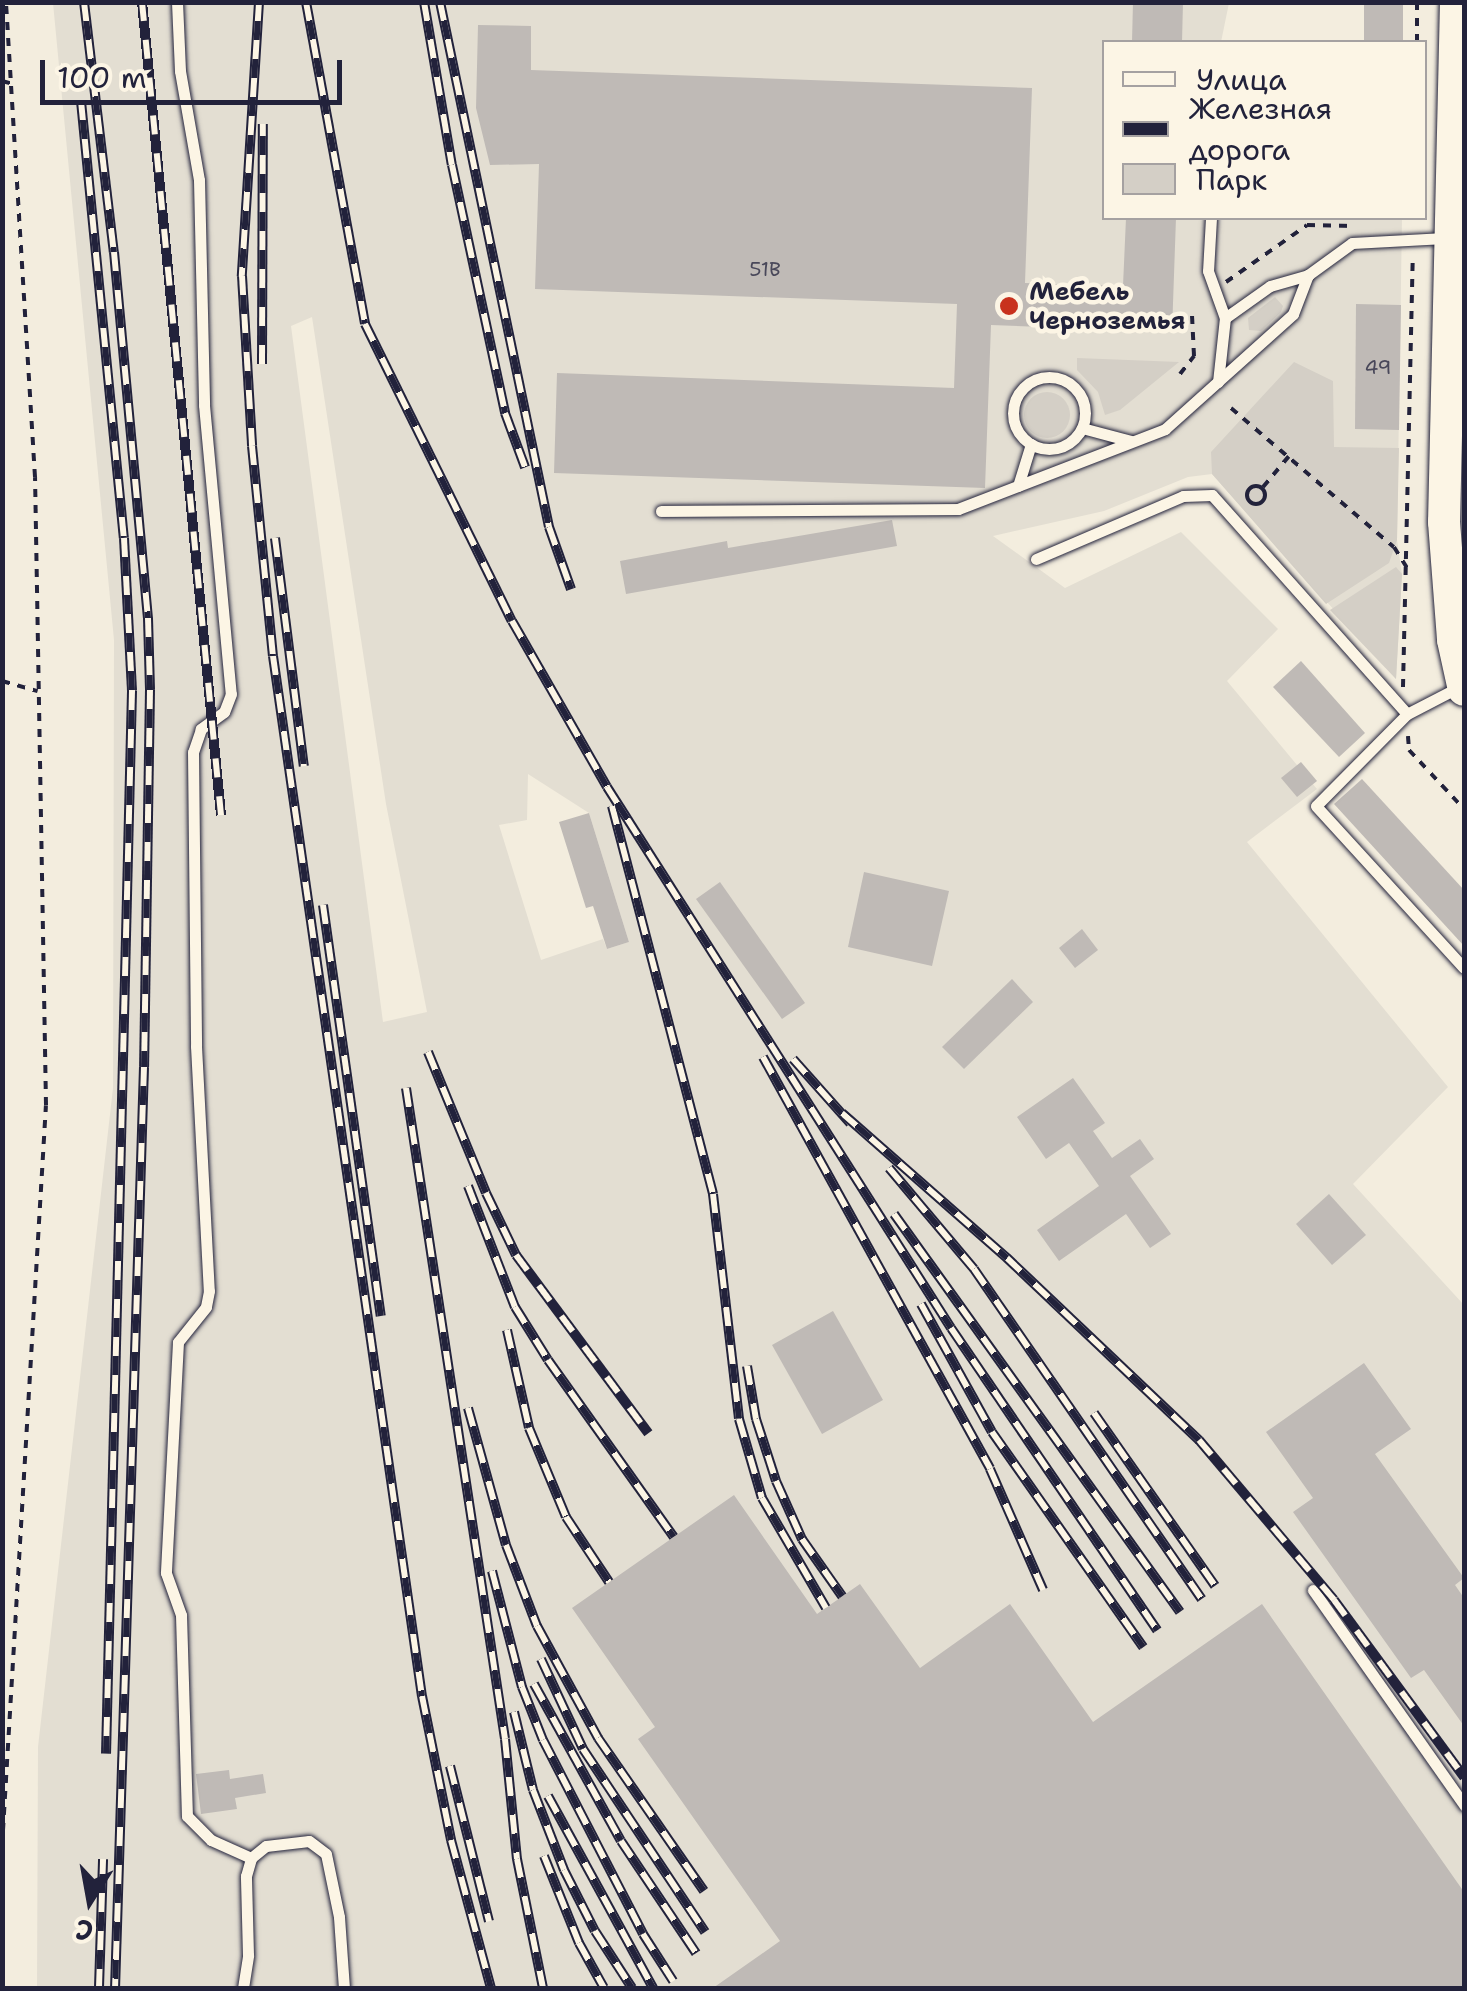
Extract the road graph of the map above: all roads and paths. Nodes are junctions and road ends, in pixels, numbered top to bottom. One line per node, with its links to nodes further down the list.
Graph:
1 (6, 2): 7 (path)
2 (177, 2): 38 (lane)
3 (1418, 2): 5 (path)
4 (1456, 2): 11 (main road)
5 (1417, 40)
6 (2, 81): 7 (path)
7 (13, 84): 31 (path)
8 (1211, 220): 13 (lane)
9 (1360, 226): 13 (path)
10 (1413, 238): 11 (lane); 12 (lane); 28 (path)
11 (1451, 238): 18 (main road)
12 (1308, 275): 15 (lane); 17 (lane)
13 (1215, 290): 15 (lane)
14 (1192, 315): 16 (path)
15 (1225, 318): 17 (lane)
16 (1180, 374)
17 (1218, 382): 21 (lane)
18 (1456, 384): 30 (main road)
19 (1231, 408): 23 (path)
20 (1082, 428): 21 (lane); 22 (lane); 22 (lane)
21 (1133, 442): 24 (lane)
22 (1032, 444): 24 (lane)
23 (1289, 456): 25 (path); 28 (path)
24 (1018, 486): 26 (lane)
25 (1262, 488)
26 (661, 511)
27 (1036, 559): 32 (lane)
28 (1408, 569): 32 (path)
29 (2, 681): 31 (path)
30 (1464, 686): 32 (lane)
31 (38, 690): 37 (path)
32 (1406, 714): 33 (path); 34 (lane)
33 (1464, 810)
34 (1464, 968)
35 (1313, 1590): 36 (lane)
36 (1464, 1805)
37 (2, 1847)
38 (251, 1858): 39 (lane); 40 (lane)
39 (243, 1988)
40 (344, 1988)

